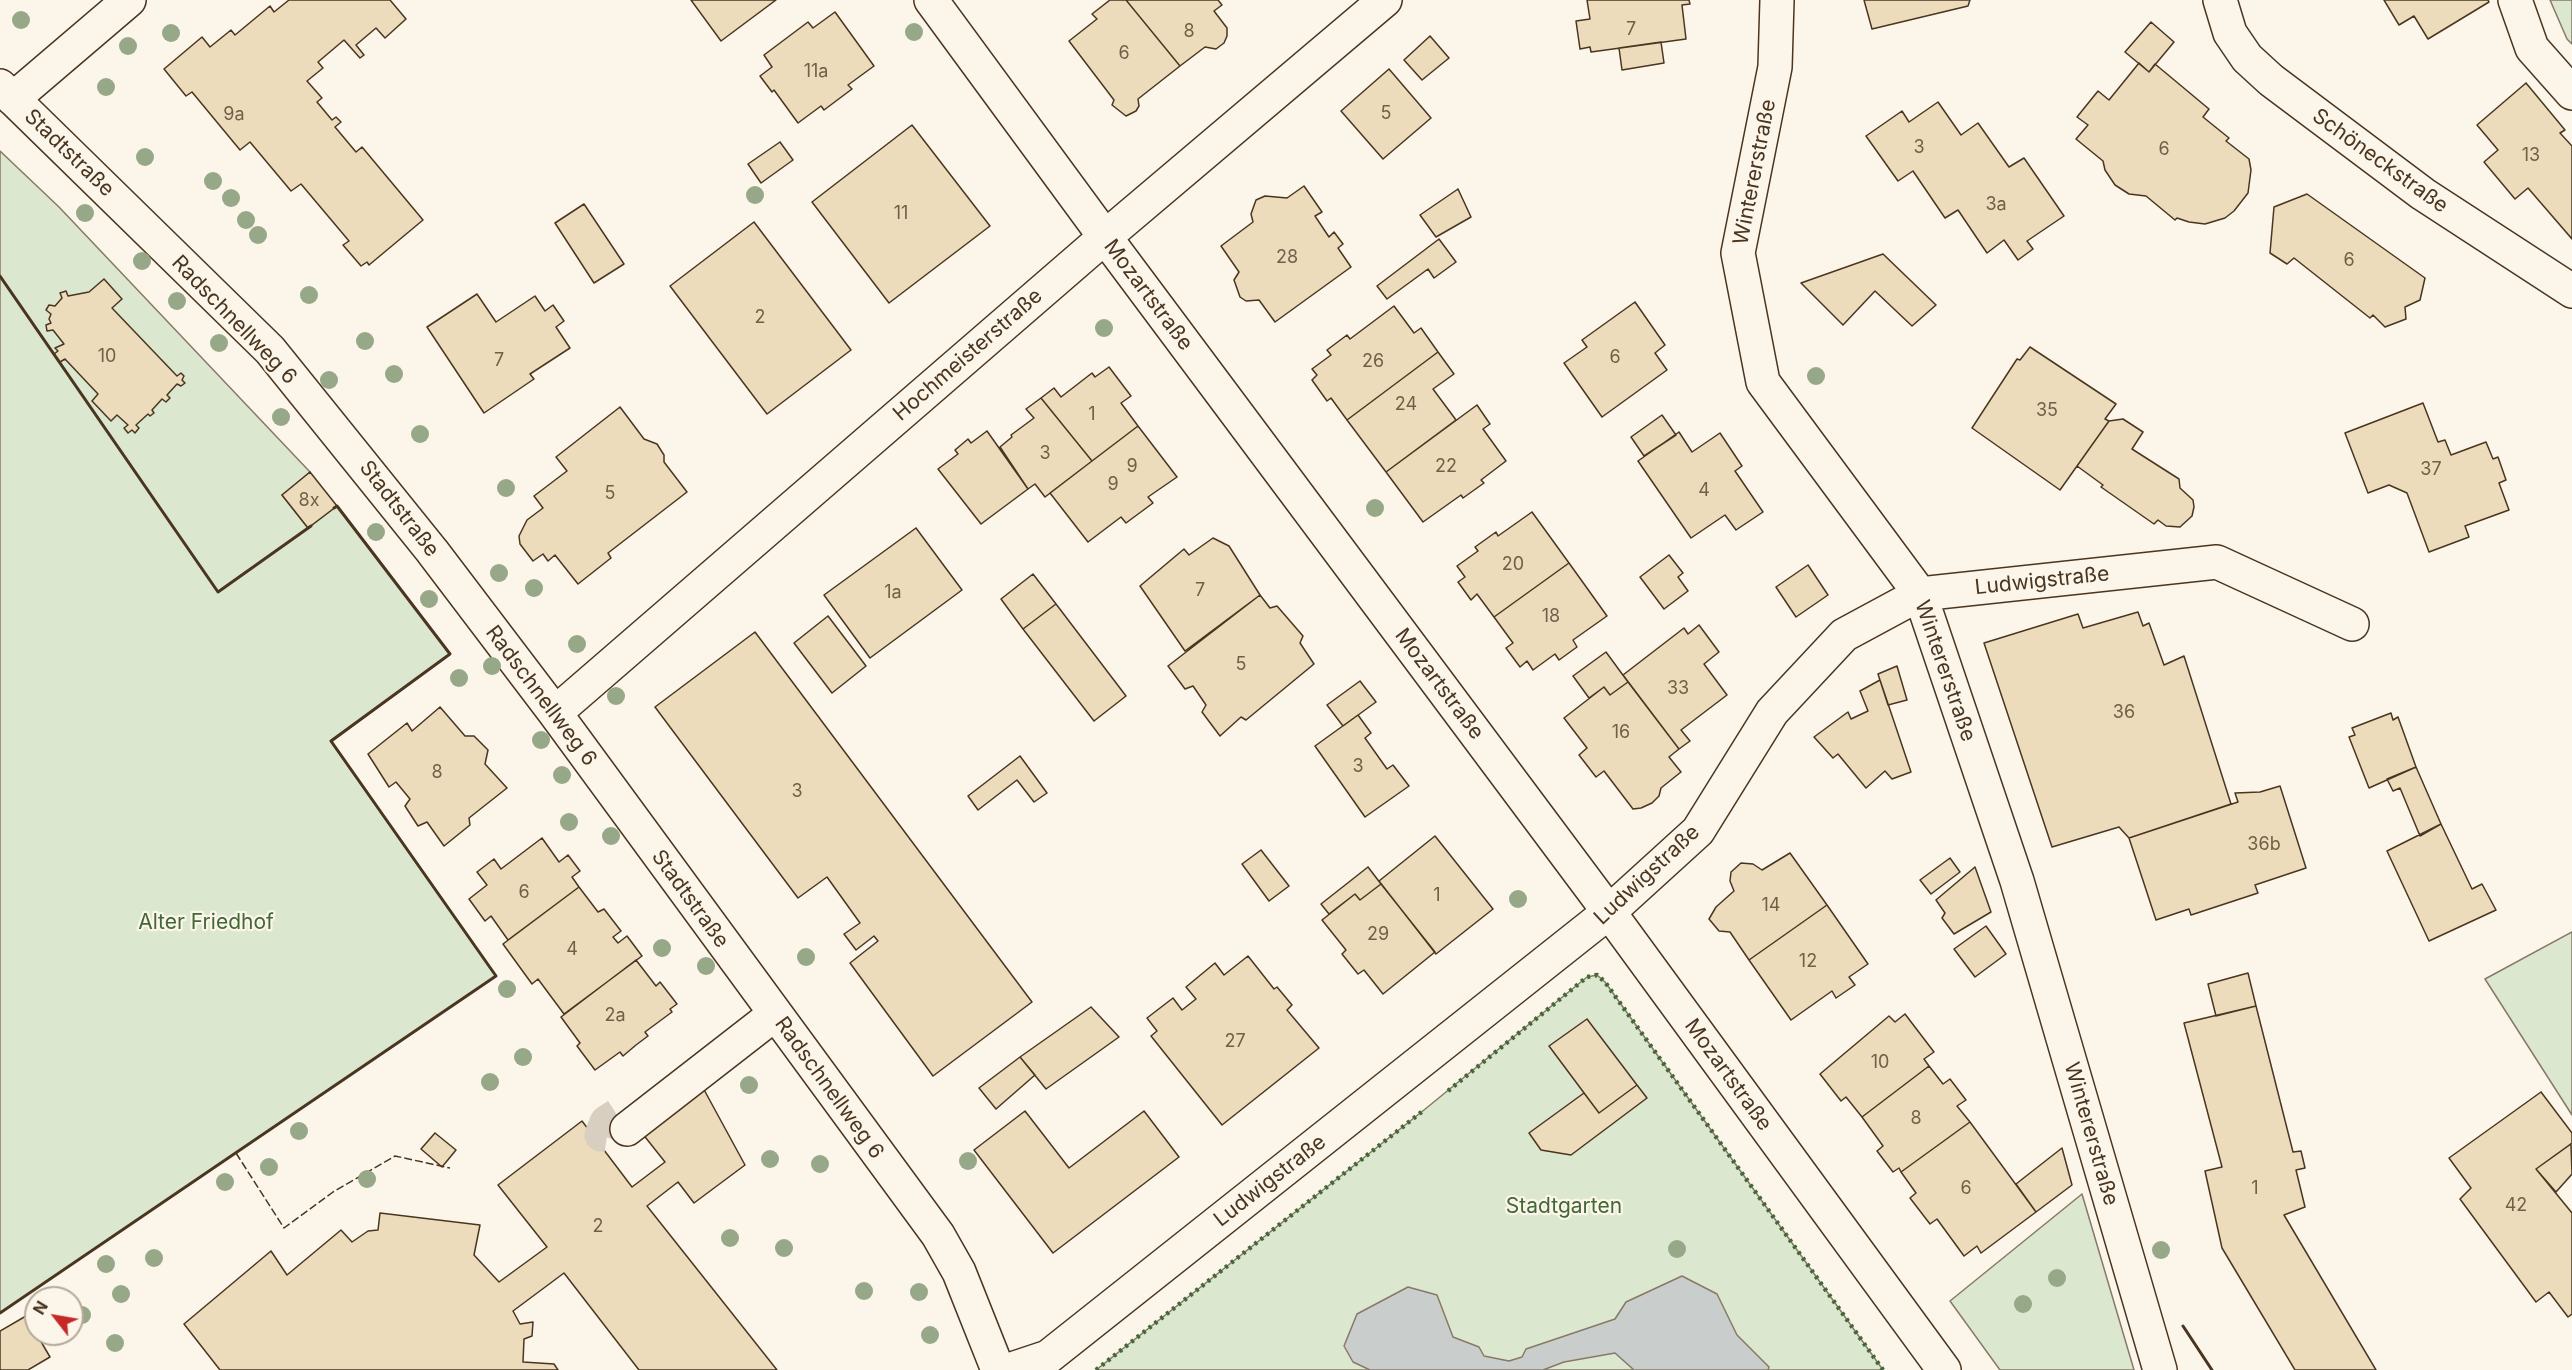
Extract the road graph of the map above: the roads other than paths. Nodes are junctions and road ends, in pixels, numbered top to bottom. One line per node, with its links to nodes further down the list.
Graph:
1 (129, 0): 7 (street)
2 (931, 0): 9 (street, Mozartstraße)
3 (1384, 0): 9 (street, Hochmeisterstraße)
4 (1777, 0): 12 (street, Wintererstraße)
5 (2220, 0): 10 (street, Schöneckstraße)
6 (2515, 0): 8 (street)
7 (4, 90): 11 (street, Stadtstraße)
8 (2572, 93)
9 (1105, 237): 14 (street, Hochmeisterstraße); 15 (street, Mozartstraße)
10 (2572, 291)
11 (432, 551): 14 (street, Radschnellweg 6)
12 (1920, 594): 13 (street, Ludwigstraße); 15 (street, Ludwigstraße); 21 (street, Wintererstraße)
13 (2352, 624)
14 (564, 726): 16 (street, Stadtstraße); 16 (street, Radschnellweg 6)
15 (1609, 912): 19 (street, Ludwigstraße); 20 (street, Mozartstraße)
16 (762, 997): 17 (street); 18 (street, Radschnellweg 6)
17 (622, 1122)
18 (998, 1370)
19 (1009, 1370)
20 (1944, 1370)
21 (2160, 1370)

